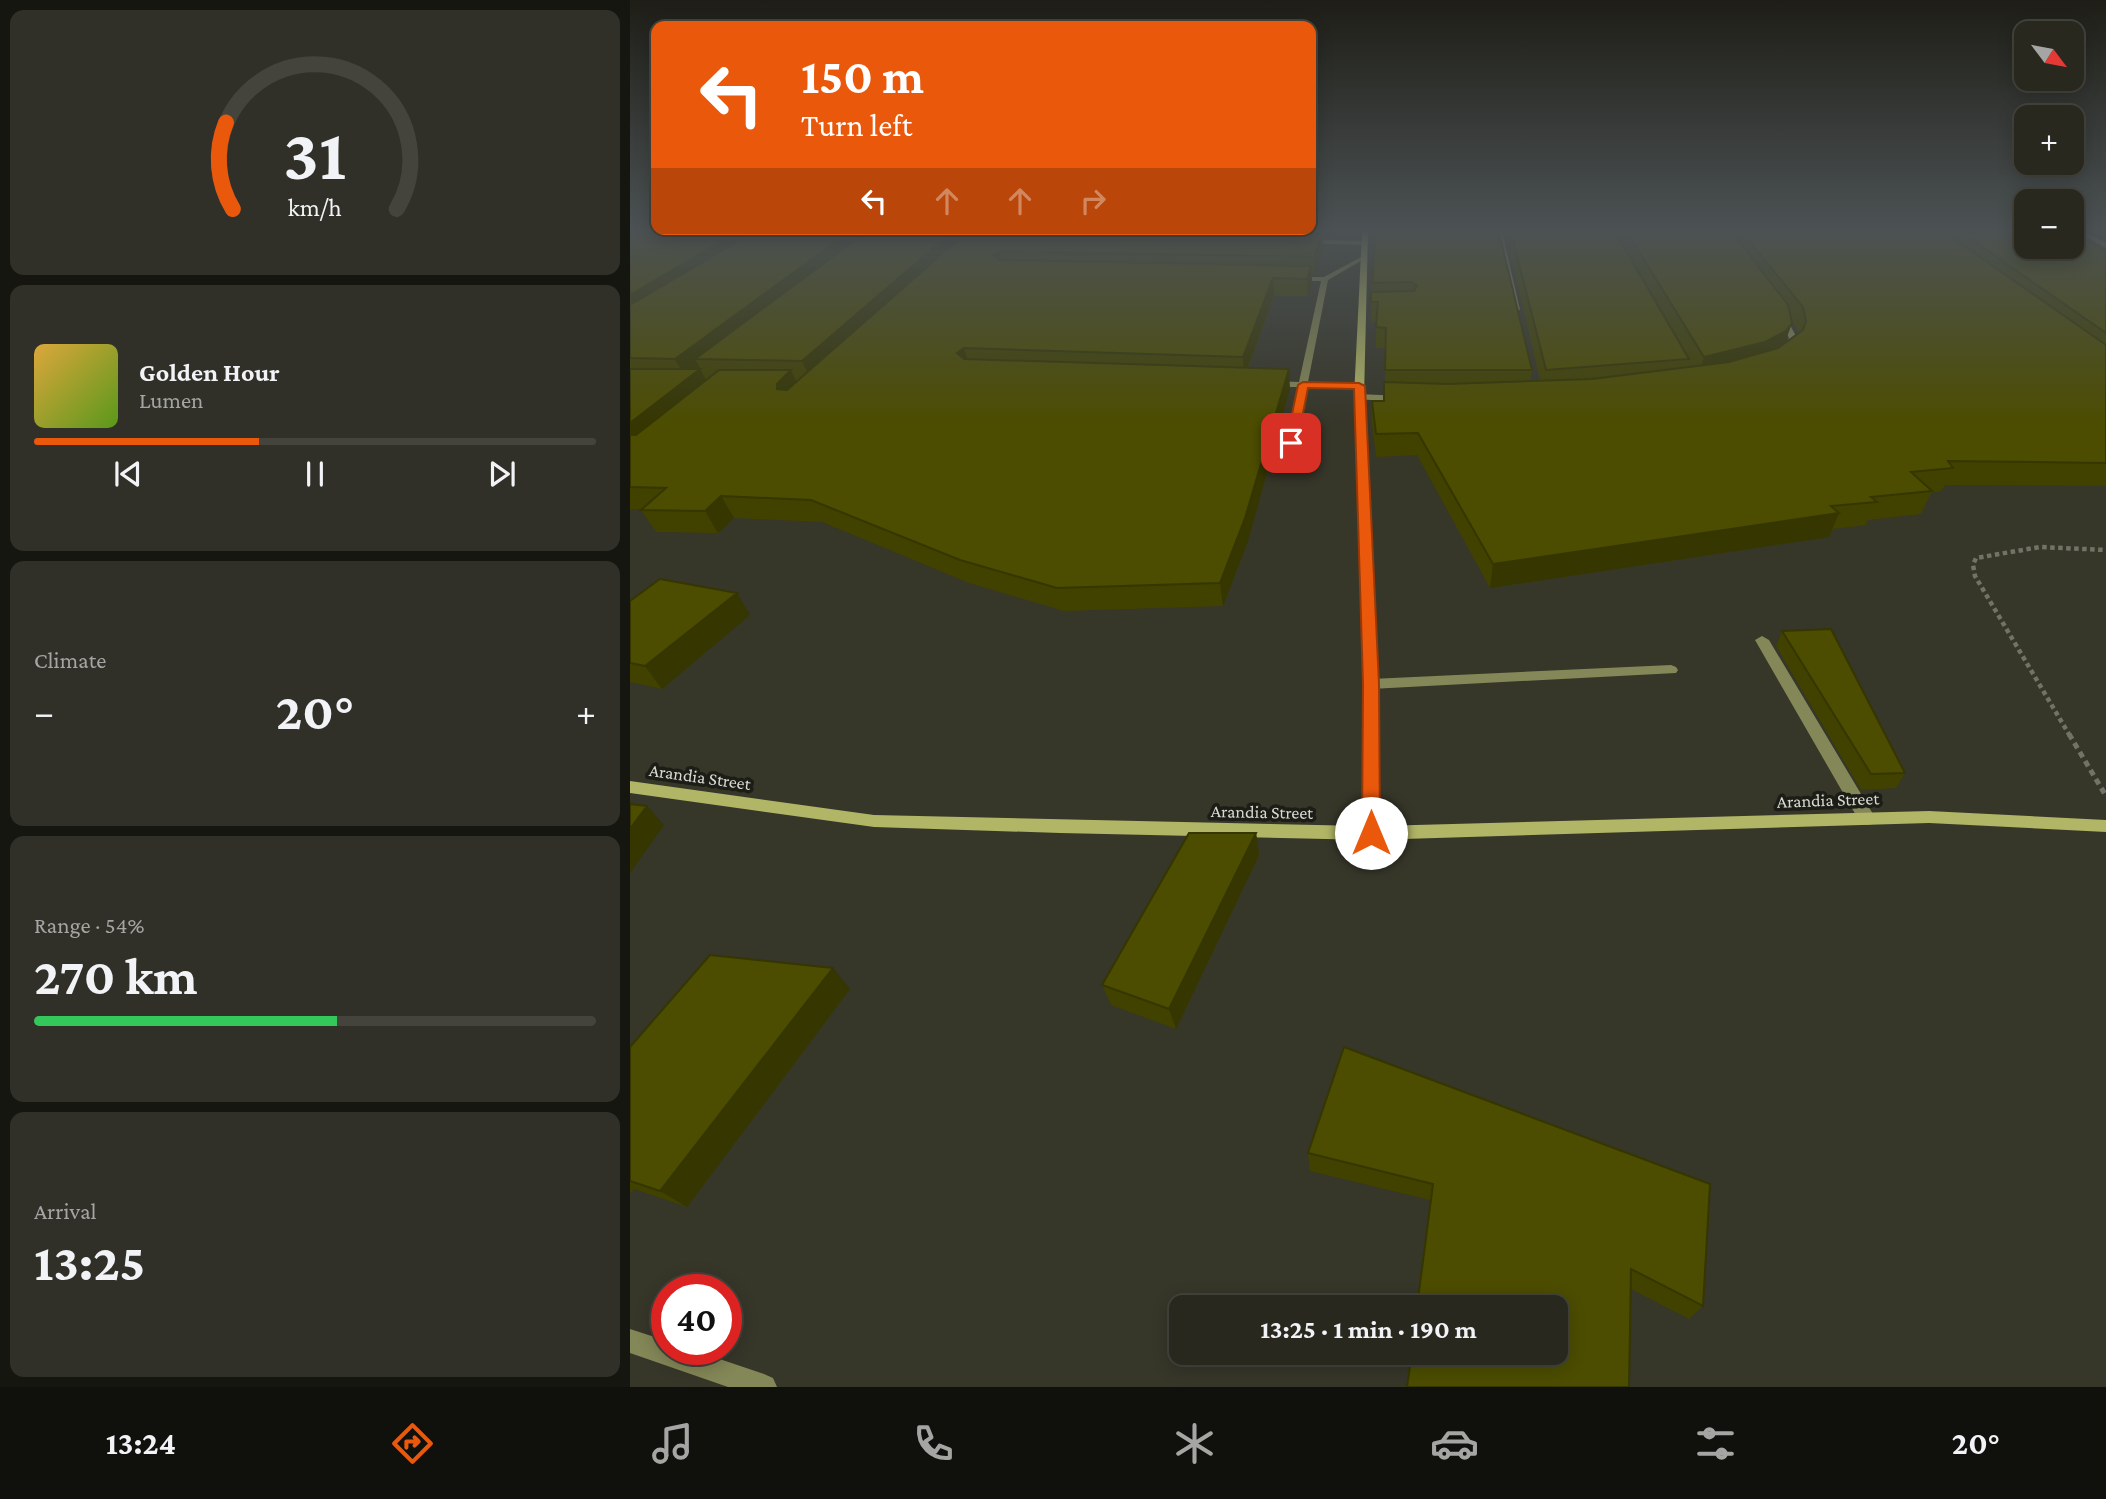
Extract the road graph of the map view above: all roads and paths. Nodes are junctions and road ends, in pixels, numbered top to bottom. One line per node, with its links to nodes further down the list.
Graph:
1 (1321, 297): 8 (street)
2 (1367, 297): 9 (street)
3 (1514, 297): 5 (street)
4 (1774, 306): 6 (street)
5 (1520, 321)
6 (1777, 361)
7 (1261, 384): 8 (street)
8 (1303, 385): 9 (street); 11 (street)
9 (1359, 391): 10 (street); 15 (street)
10 (1409, 400)
11 (1291, 443)
12 (2106, 550): 17 (path)
13 (1762, 639): 18 (street)
14 (1671, 670): 15 (street)
15 (1371, 684): 20 (street)
16 (630, 787): 20 (street, Arandia Street)
17 (2106, 796)
18 (1867, 818): 19 (street, Arandia Street); 20 (street, Arandia Street)
19 (2106, 826)
20 (1371, 833)
21 (630, 1341): 22 (street)
22 (764, 1387)

